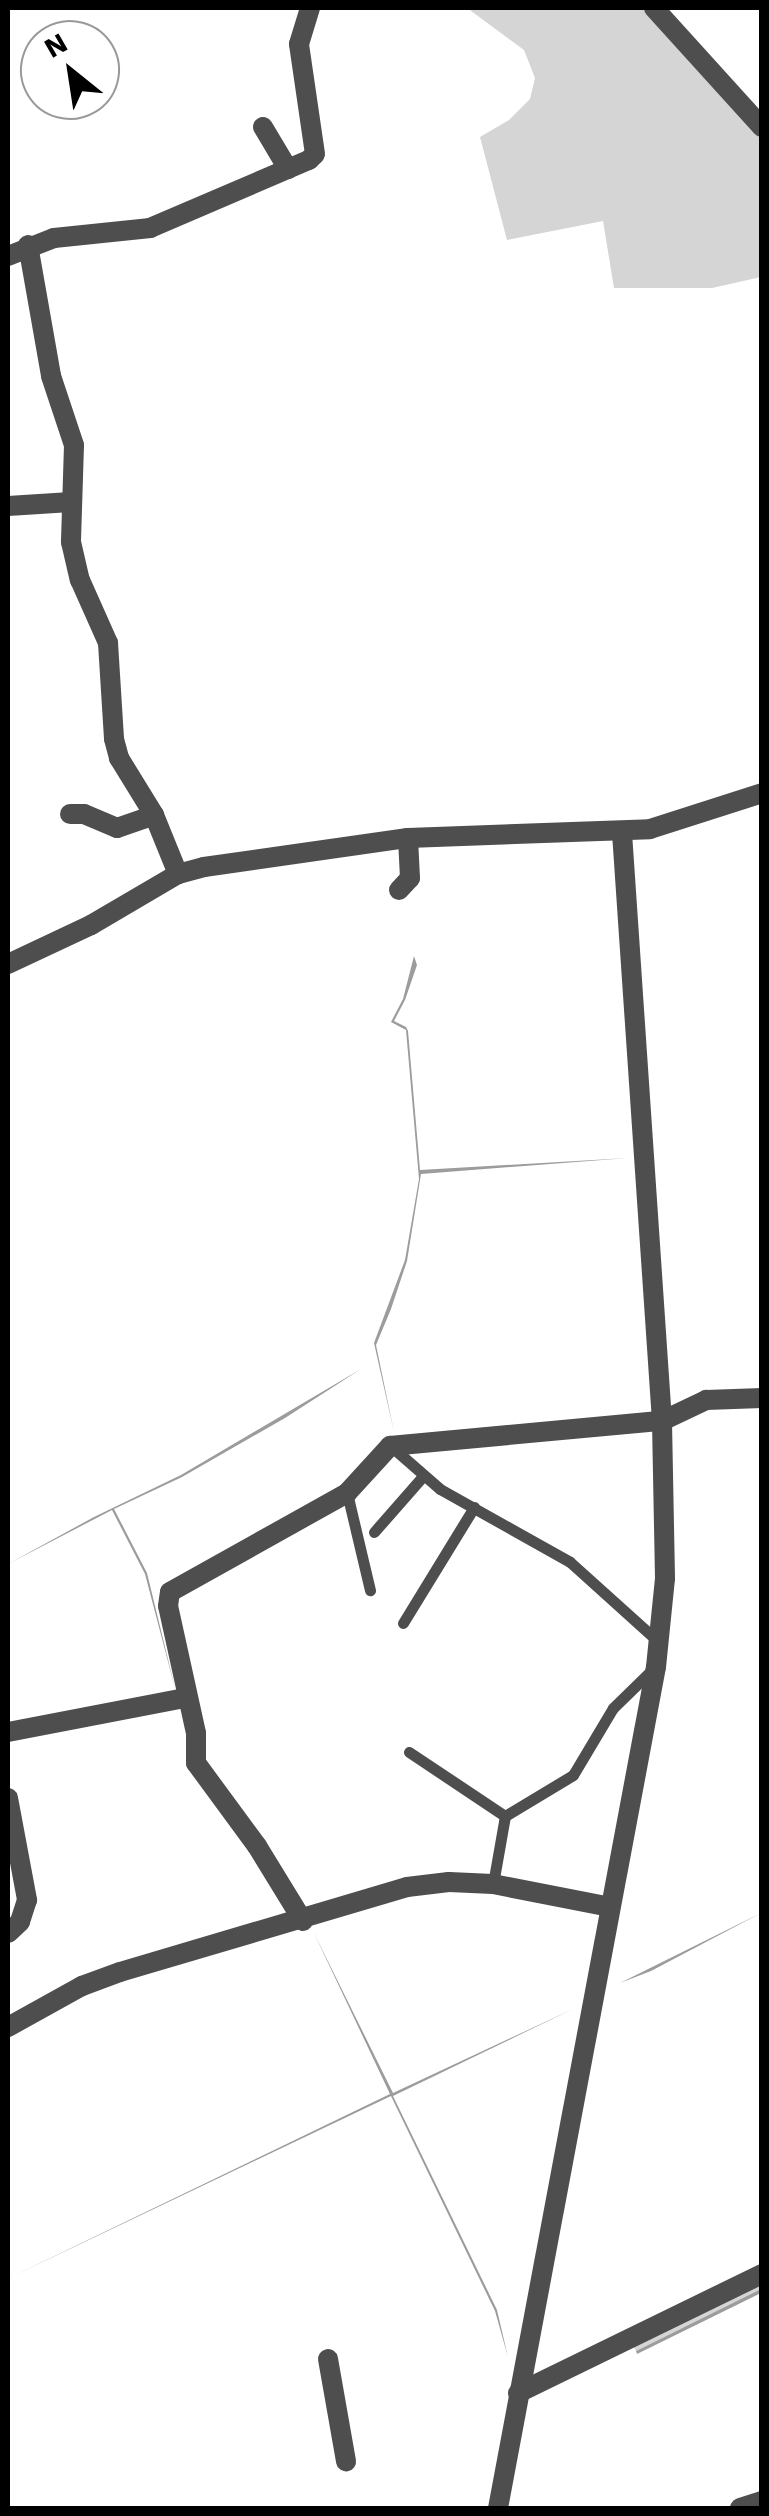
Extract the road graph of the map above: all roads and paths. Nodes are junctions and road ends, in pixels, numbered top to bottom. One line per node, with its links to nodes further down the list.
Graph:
1 (310, 8): 5 (street)
2 (654, 8): 3 (street)
3 (762, 127)
4 (263, 128): 5 (street)
5 (288, 169): 6 (street)
6 (28, 246): 7 (street); 8 (street)
7 (8, 256)
8 (71, 502): 9 (street); 12 (street)
9 (8, 506)
10 (762, 794): 13 (street)
11 (70, 814): 12 (street)
12 (154, 814): 15 (street)
13 (622, 832): 14 (street); 19 (street)
14 (408, 838): 15 (street); 16 (street)
15 (178, 874): 17 (street)
16 (399, 890)
17 (8, 964)
18 (762, 1398): 19 (street)
19 (662, 1421): 20 (street); 27 (street)
20 (390, 1446): 21 (lane); 22 (street)
21 (423, 1476): 23 (lane); 24 (lane)
22 (347, 1493): 25 (lane); 29 (street)
23 (474, 1507): 26 (lane); 27 (lane)
24 (374, 1532)
25 (370, 1590)
26 (403, 1624)
27 (659, 1642): 28 (street)
28 (656, 1667): 33 (lane); 35 (street)
29 (185, 1698): 30 (street); 36 (street)
30 (8, 1732)
31 (409, 1752): 33 (lane)
32 (8, 1798): 37 (street)
33 (505, 1816): 34 (lane)
34 (493, 1884): 35 (street); 36 (street)
35 (610, 1907): 41 (street)
36 (302, 1921): 38 (street)
37 (8, 1933)
38 (8, 2027)
39 (762, 2274): 41 (street)
40 (328, 2359): 42 (street)
41 (518, 2392): 44 (street)
42 (346, 2461)
43 (762, 2501): 45 (street)
44 (498, 2508)
45 (740, 2508)

